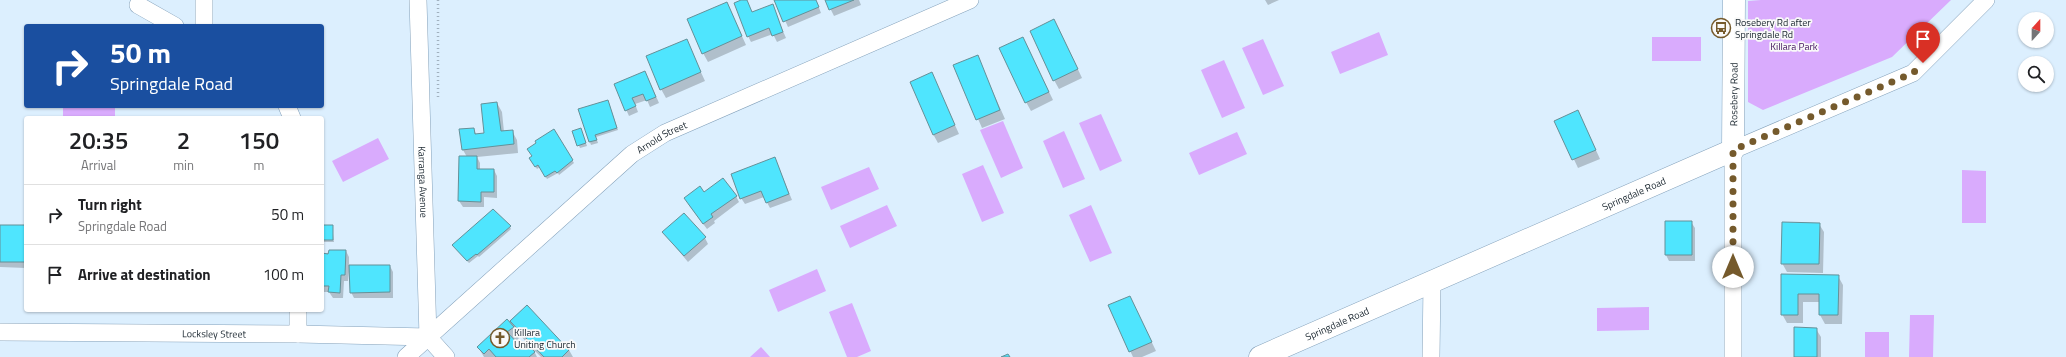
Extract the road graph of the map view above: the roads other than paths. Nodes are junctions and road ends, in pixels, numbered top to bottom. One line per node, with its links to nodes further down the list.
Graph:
1 (204, 0): 8 (street)
2 (418, 0): 14 (street, Karranga Avenue)
3 (970, 0): 14 (street, Arnold Street)
4 (1734, 0): 9 (main road, Rosebery Road)
5 (1986, 0): 9 (street, Springdale Road)
6 (138, 5): 7 (street)
7 (171, 24)
8 (204, 24)
9 (1733, 150): 10 (main road, Springdale Road); 19 (street, Rosebery Road)
10 (1432, 282): 17 (main road, Springdale Road); 18 (street)
11 (298, 312): 13 (street)
12 (0, 332): 13 (street, Locksley Street)
13 (298, 334): 14 (street, Locksley Street)
14 (428, 337): 15 (street, Arnold Street); 16 (street)
15 (406, 357)
16 (446, 357)
17 (1260, 357)
18 (1431, 357)
19 (1733, 357)

